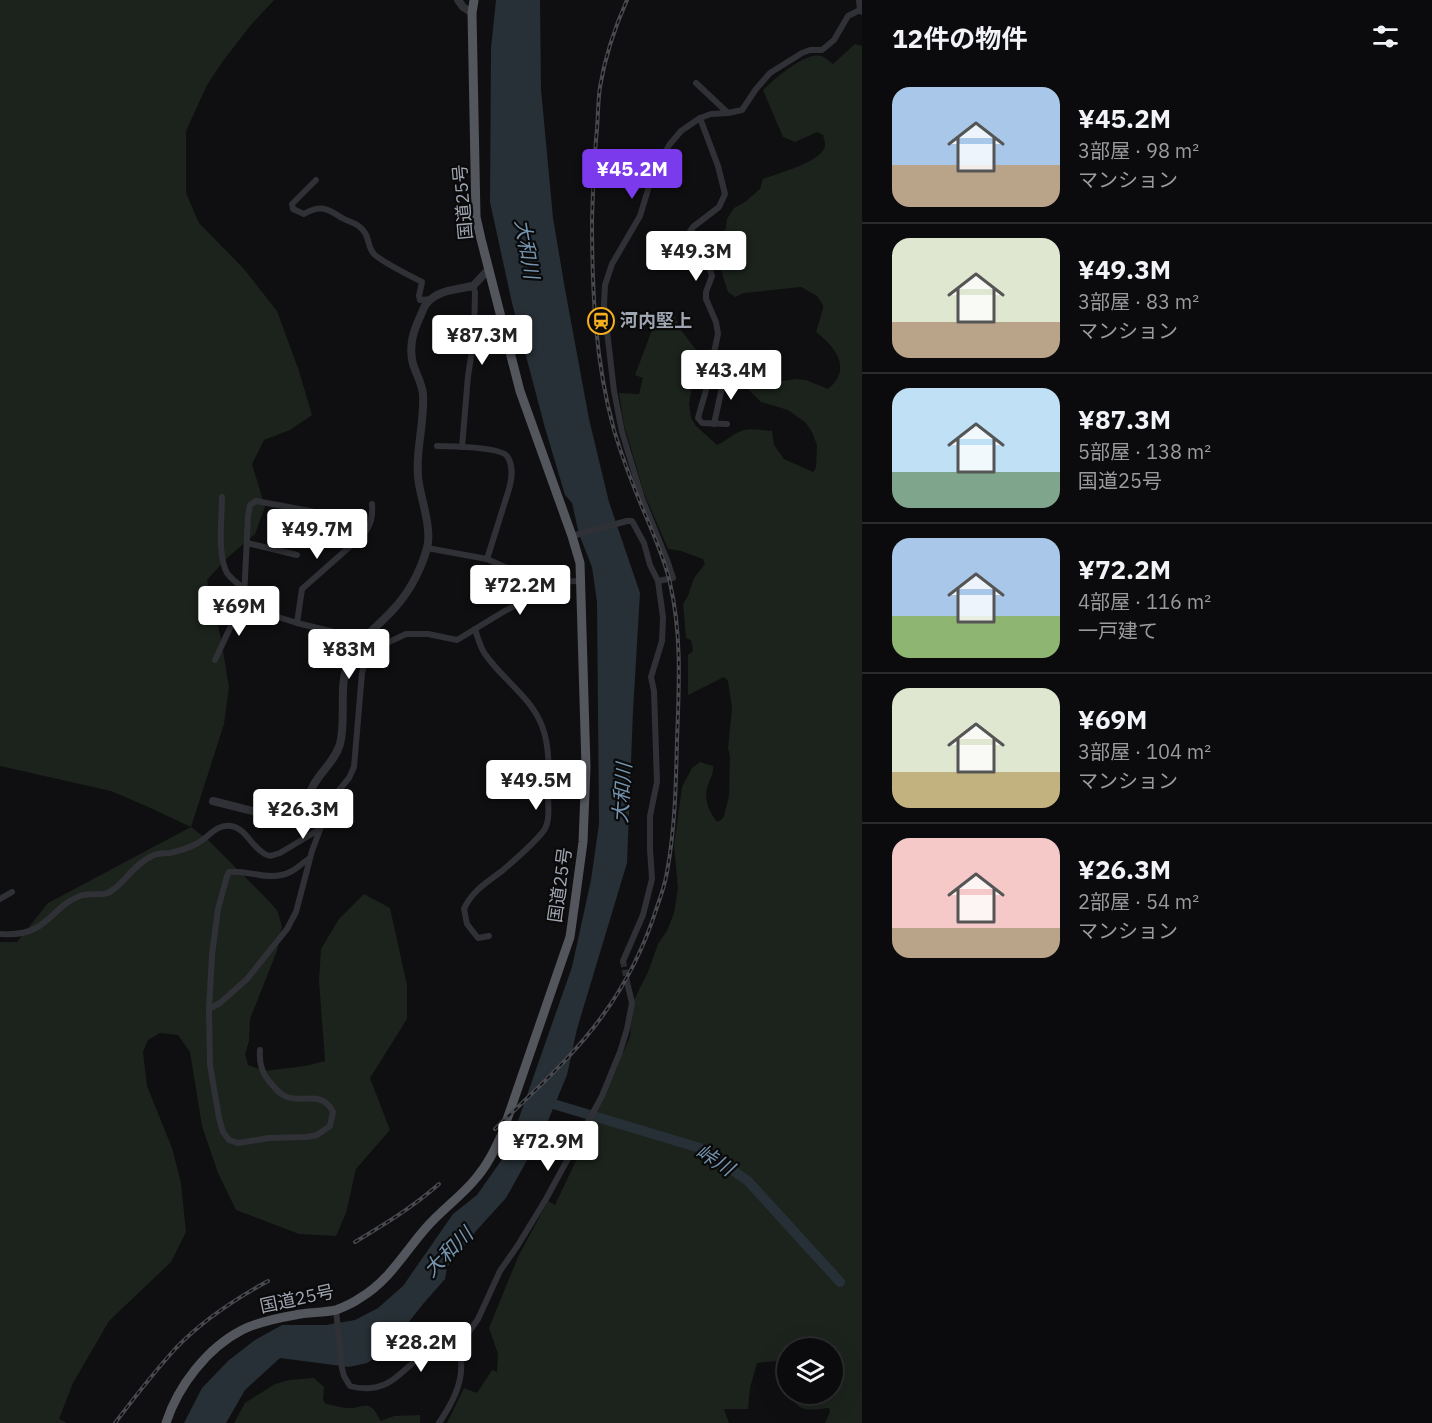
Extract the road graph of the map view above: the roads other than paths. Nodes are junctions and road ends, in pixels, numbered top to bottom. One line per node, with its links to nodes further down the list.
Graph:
1 (458, 0): 5 (street)
2 (474, 0): 5 (highway, 国道25号)
3 (859, 0): 4 (street)
4 (861, 11): 7 (street)
5 (472, 13): 10 (highway, 国道25号)
6 (696, 83): 7 (street)
7 (728, 113): 8 (street)
8 (700, 118): 14 (street); 27 (street)
9 (316, 180): 12 (street)
10 (489, 269): 11 (street); 21 (highway, 国道25号)
11 (473, 286): 12 (street); 17 (street)
12 (432, 299): 23 (street)
13 (725, 374): 14 (street)
14 (714, 424): 15 (street)
15 (727, 424)
16 (437, 446): 17 (street)
17 (462, 447): 25 (street)
18 (222, 497): 29 (street)
19 (372, 504): 31 (street)
20 (326, 514): 22 (street)
21 (572, 536): 26 (highway, 国道25号); 27 (street)
22 (247, 543): 24 (street); 29 (street)
23 (427, 548): 25 (street); 33 (street)
24 (297, 555)
25 (487, 559): 28 (street)
26 (581, 581): 28 (street); 46 (highway, 国道25号)
27 (658, 581): 42 (street)
28 (547, 583): 32 (street)
29 (245, 589): 30 (street)
30 (240, 605): 31 (street); 34 (street)
31 (297, 623): 33 (street)
32 (475, 629): 36 (street); 41 (street)
33 (363, 639): 35 (street)
34 (215, 660)
35 (213, 801)
36 (320, 829): 37 (street); 40 (street)
37 (310, 858): 44 (street); 44 (street)
38 (12, 892): 39 (street)
39 (0, 899)
40 (0, 934)
41 (489, 936)
42 (623, 961)
43 (628, 986): 47 (street)
44 (209, 1009): 45 (street)
45 (260, 1050)
46 (336, 1313): 47 (street); 48 (highway, 国道25号)
47 (457, 1349): 49 (street)
48 (166, 1423)
49 (440, 1423)

